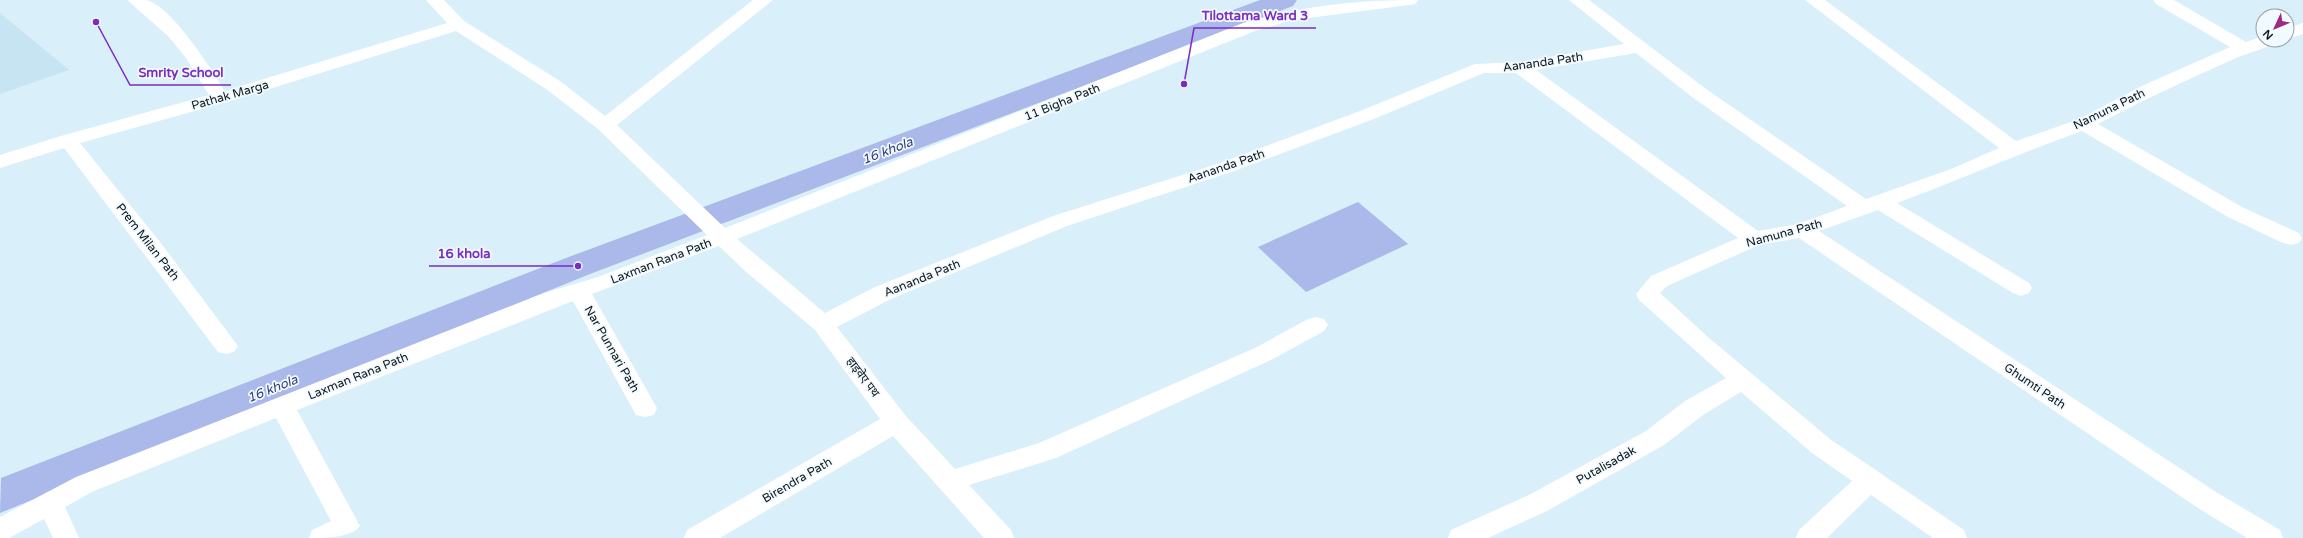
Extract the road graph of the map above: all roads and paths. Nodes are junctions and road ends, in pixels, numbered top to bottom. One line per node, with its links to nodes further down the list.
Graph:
1 (136, 0): 13 (street)
2 (435, 0): 8 (street, हाइवेए पथ)
3 (764, 0): 15 (street)
4 (1409, 0): 21 (street, 11 Bigha Path)
5 (1578, 0): 10 (street)
6 (1814, 0): 17 (street)
7 (2162, 0): 11 (street)
8 (458, 25): 13 (street, Pathak Marga); 15 (street, हाइवेए पथ)
9 (2255, 44): 11 (street, Namuna Path)
10 (1640, 47): 12 (street, Aananda Path); 19 (street)
11 (2244, 48): 14 (street, Namuna Path)
12 (1520, 67): 23 (street); 26 (street, Aananda Path)
13 (220, 98): 16 (street, Pathak Marga)
14 (2084, 124): 17 (street, Namuna Path); 22 (street)
15 (605, 125): 21 (street, हाइवेए पथ)
16 (68, 140): 18 (street, Pathak Marga); 28 (street, Prem Milan Path)
17 (2013, 149): 19 (street, Namuna Path)
18 (0, 162)
19 (1872, 205): 20 (street, Namuna Path); 24 (street)
20 (1802, 230): 23 (street, Namuna Path); 44 (street, Ghumti Path)
21 (718, 233): 25 (street, Laxman Rana Path); 26 (street, हाइवेए पथ)
22 (2291, 238)
23 (1754, 239): 29 (street, Namuna Path)
24 (2021, 288)
25 (578, 290): 30 (street, Laxman Rana Path); 31 (street, Nar Punnari Path)
26 (823, 324): 32 (street, हाइवेए पथ)
27 (1316, 325): 34 (street)
28 (226, 346)
29 (1744, 379): 33 (street, Namuna Path); 41 (street, Putalisadak)
30 (282, 406): 35 (street, Laxman Rana Path); 38 (street)
31 (645, 408)
32 (896, 422): 34 (street, हाइवेए पथ); 39 (street, Birendra Path)
33 (1871, 479): 42 (street); 43 (street, Namuna Path)
34 (950, 481): 40 (street, हाइवेए पथ)
35 (50, 503): 36 (street, Laxman Rana Path); 37 (street)
36 (0, 530)
37 (66, 538)
38 (322, 538)
39 (697, 538)
40 (1001, 538)
41 (1461, 538)
42 (1809, 538)
43 (1954, 538)
44 (2270, 538)

